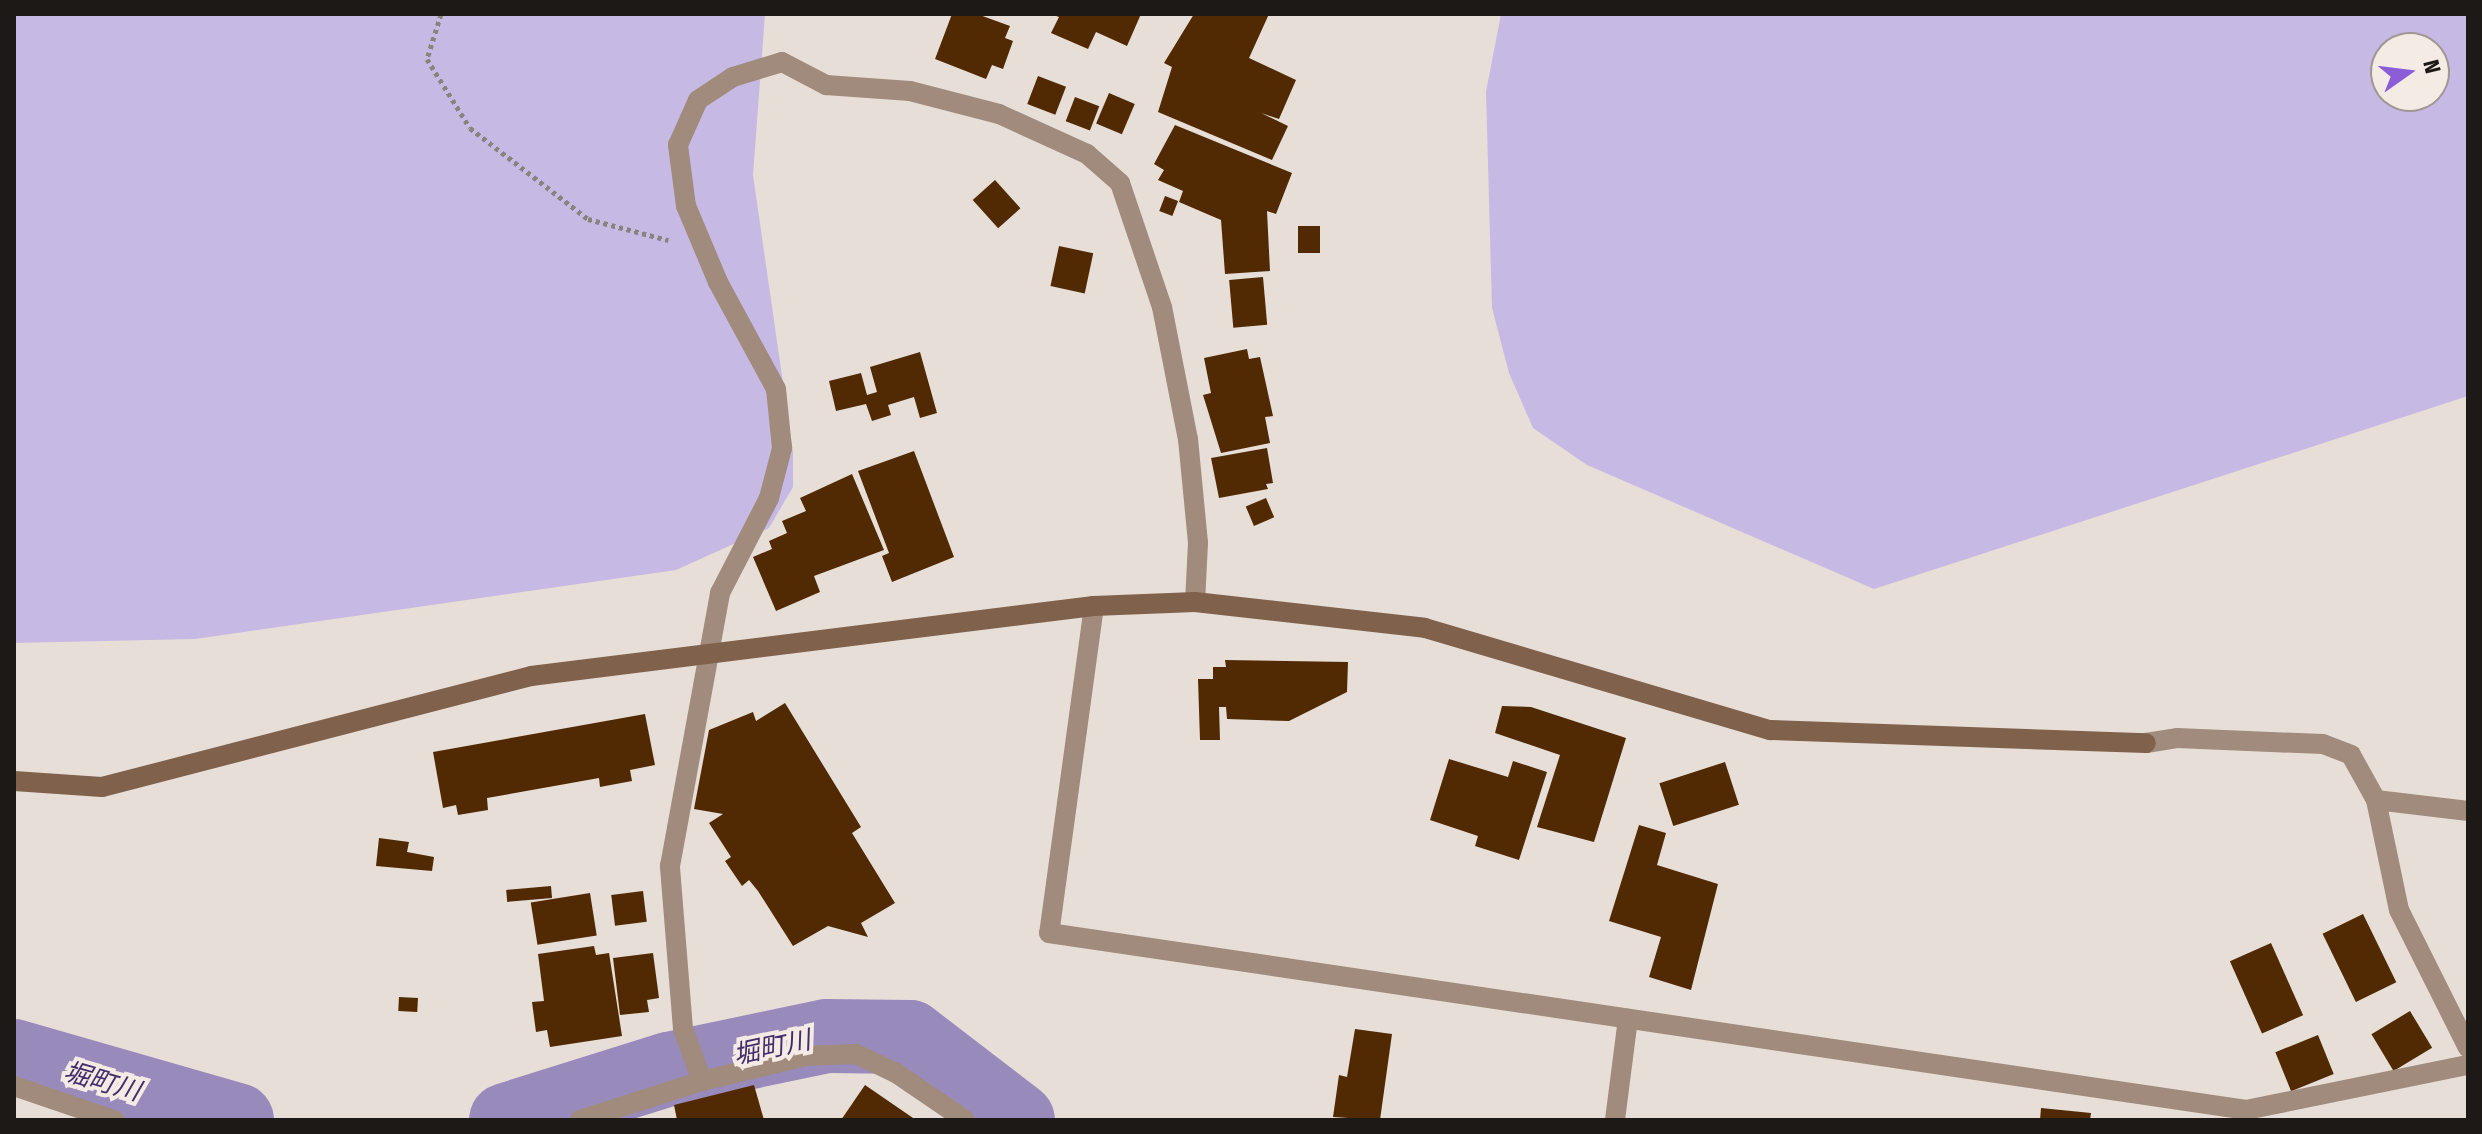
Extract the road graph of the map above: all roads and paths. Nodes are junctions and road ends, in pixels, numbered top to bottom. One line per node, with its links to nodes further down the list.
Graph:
1 (441, 14): 2 (path)
2 (704, 249): 3 (street); 5 (street)
3 (1195, 602): 4 (street); 7 (street)
4 (1094, 606): 5 (street); 9 (street)
5 (710, 653): 6 (street); 12 (street)
6 (14, 781)
7 (2376, 800): 8 (street); 10 (street)
8 (2468, 811)
9 (1628, 1019): 11 (street); 19 (street)
10 (2468, 1048)
11 (2468, 1065)
12 (702, 1081): 14 (street); 18 (street)
13 (14, 1086): 15 (street)
14 (629, 1112): 17 (street)
15 (89, 1117): 16 (street)
16 (114, 1120)
17 (580, 1120)
18 (965, 1120)
19 (1615, 1120)

